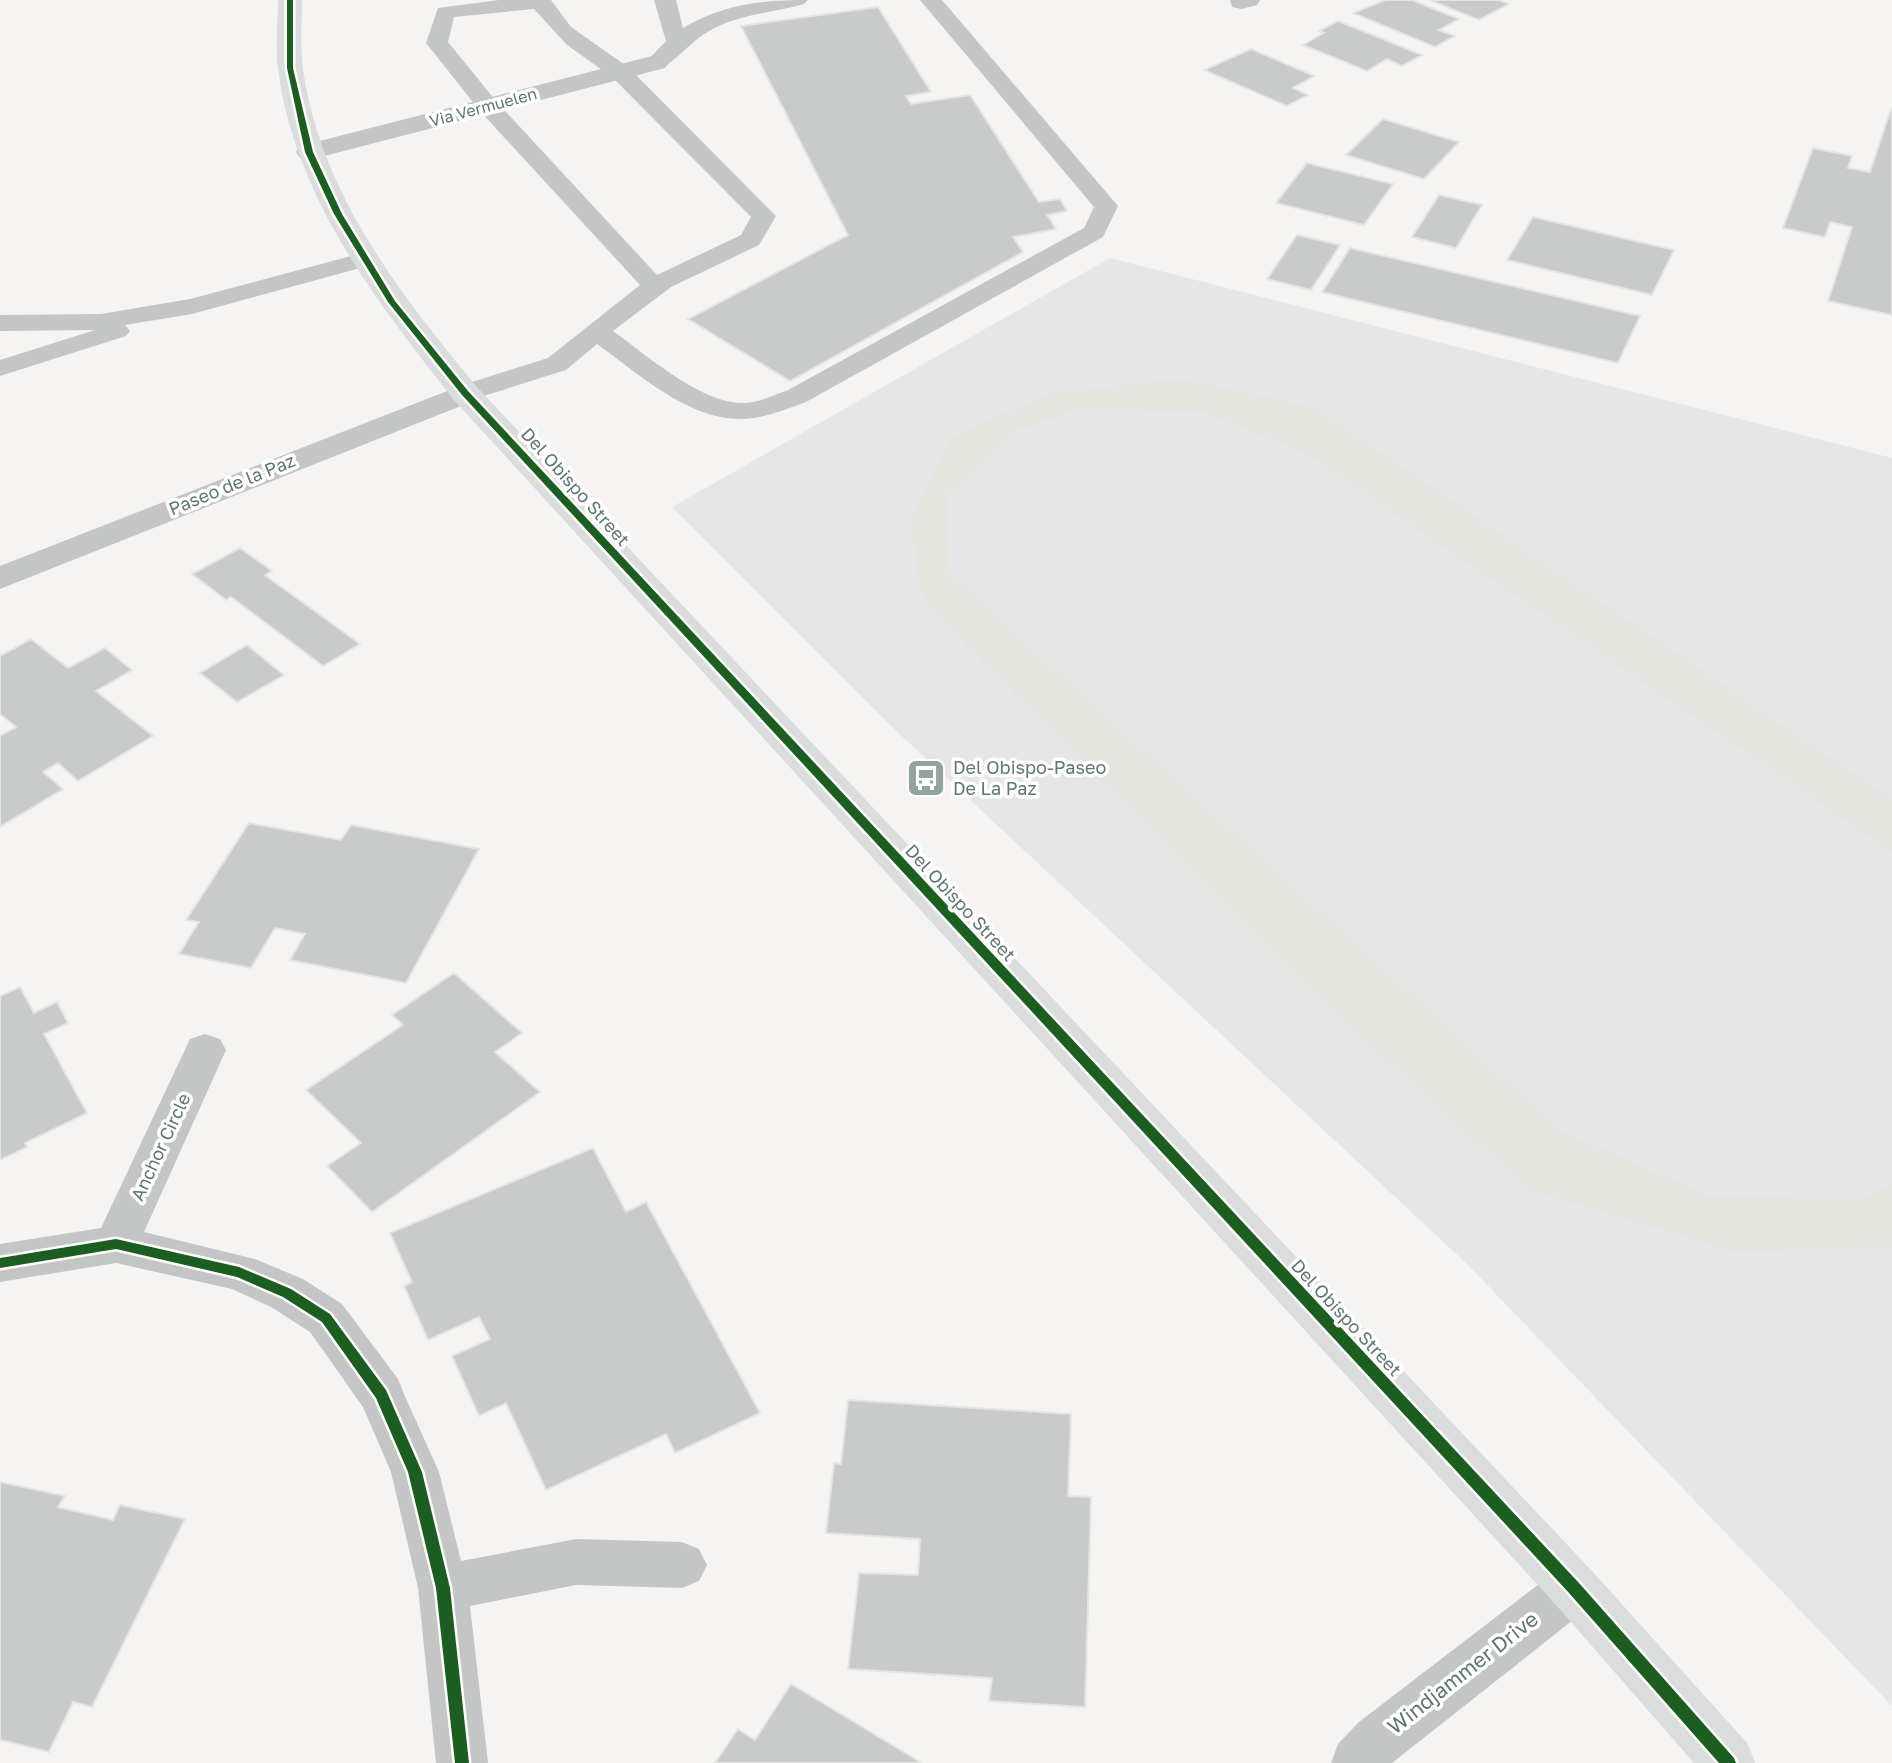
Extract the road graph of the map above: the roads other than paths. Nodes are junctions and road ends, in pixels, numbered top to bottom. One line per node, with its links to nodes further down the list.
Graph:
1 (290, 0): 10 (main road, Del Obispo Street)
2 (665, 0): 6 (lane)
3 (797, 0): 6 (lane)
4 (931, 0): 15 (lane)
5 (540, 1): 8 (lane); 9 (lane)
6 (676, 40): 7 (lane)
7 (656, 63): 8 (street, Via Vermuelen)
8 (620, 72): 9 (street, Via Vermuelen); 12 (lane)
9 (488, 106): 10 (street, Via Vermuelen); 12 (lane)
10 (309, 152): 11 (main road, Del Obispo Street)
11 (366, 259): 13 (lane); 17 (main road, Del Obispo Street)
12 (655, 287): 15 (lane)
13 (192, 306): 14 (lane); 16 (lane)
14 (0, 323)
15 (596, 331): 17 (lane)
16 (0, 368)
17 (465, 393): 18 (street, Paseo de la Paz); 24 (main road, Del Obispo Street)
18 (0, 578)
19 (205, 1050): 20 (street, Anchor Circle)
20 (116, 1244): 21 (street); 23 (street)
21 (0, 1263)
22 (682, 1565): 23 (street)
23 (443, 1588): 25 (street)
24 (1574, 1588): 26 (street, Windjammer Drive); 27 (main road, Del Obispo Street)
25 (462, 1763)
26 (1357, 1763)
27 (1729, 1763)

